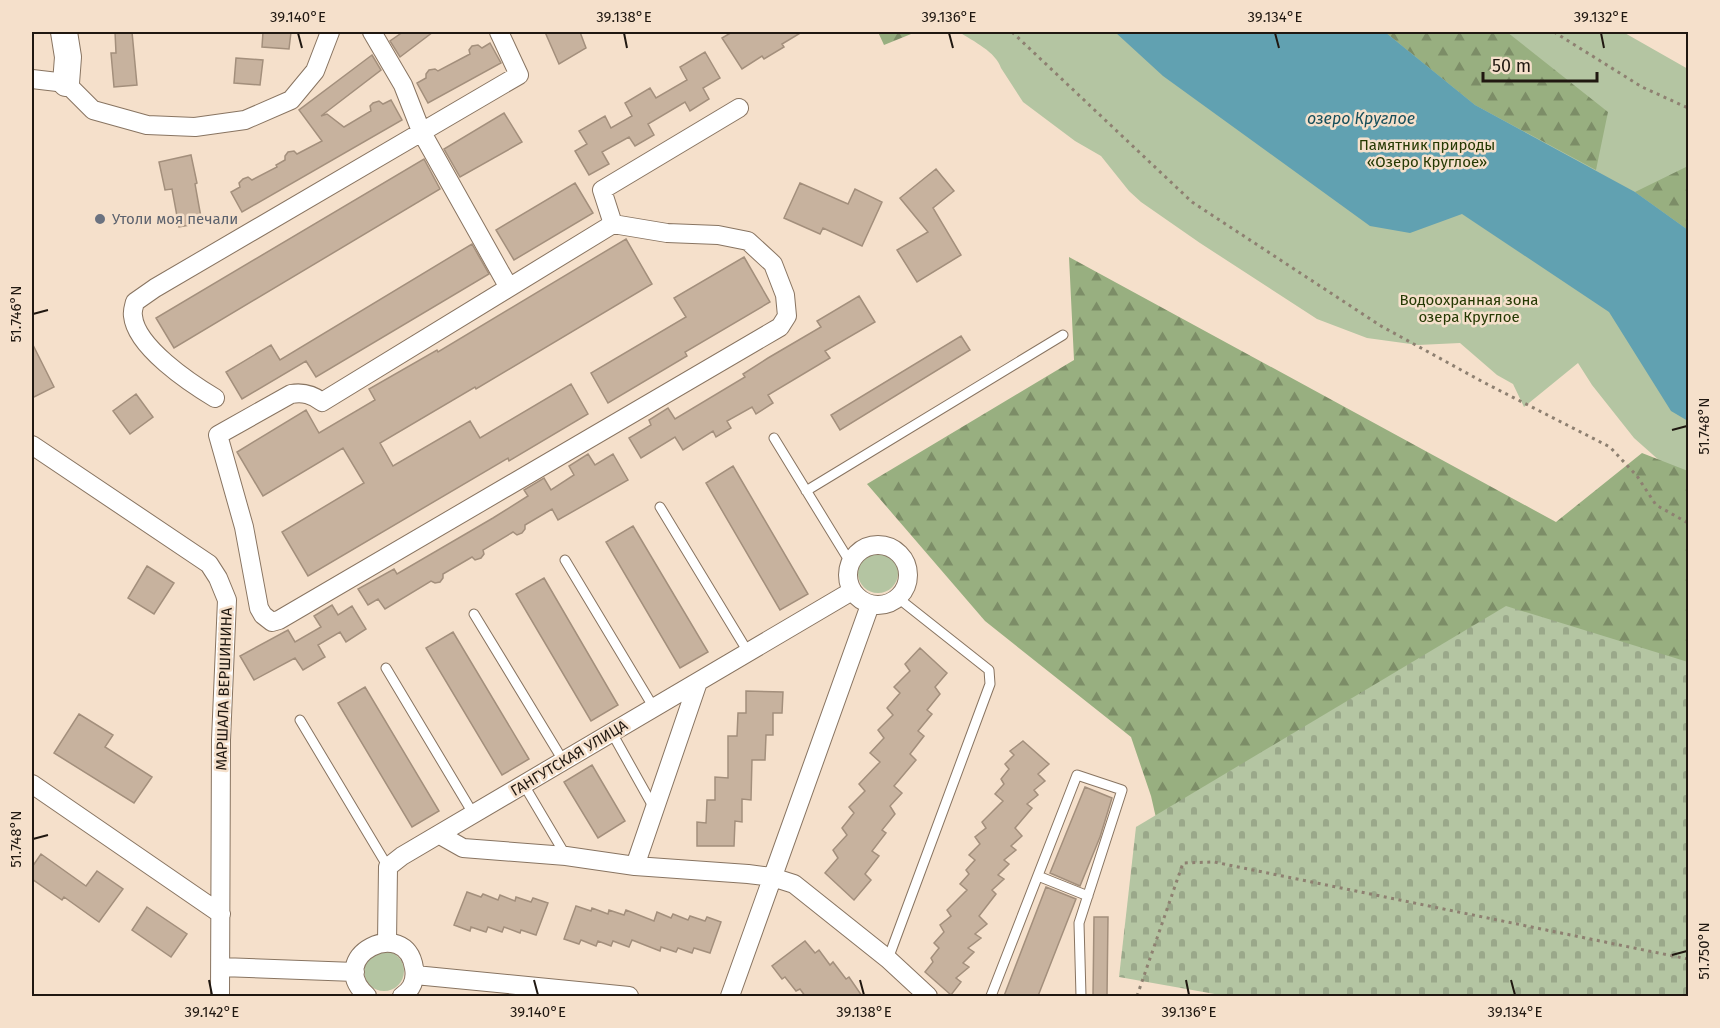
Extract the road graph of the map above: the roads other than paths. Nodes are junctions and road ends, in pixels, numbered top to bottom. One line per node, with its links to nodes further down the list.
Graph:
1 (64, 32): 6 (street)
2 (330, 32): 6 (street)
3 (372, 32): 8 (street)
4 (498, 32): 8 (street)
5 (32, 79): 6 (street)
6 (66, 83)
7 (739, 108): 9 (street)
8 (421, 131): 10 (street); 12 (street)
9 (613, 224): 10 (street); 10 (street)
10 (508, 286)
11 (1063, 334): 15 (lane)
12 (215, 398)
13 (774, 438): 15 (lane)
14 (32, 446): 41 (street, МАРШАЛА ВЕРШИНИНА)
15 (806, 491): 18 (lane)
16 (660, 507): 23 (lane)
17 (565, 560): 26 (lane)
18 (850, 562): 19 (street); 20 (street)
19 (852, 591): 21 (street); 23 (street, ГАНГУТСКАЯ УЛИЦА)
20 (898, 598): 21 (street); 43 (lane)
21 (870, 605): 39 (street)
22 (474, 614): 29 (lane)
23 (748, 652): 25 (street, ГАНГУТСКАЯ УЛИЦА)
24 (386, 668): 33 (lane)
25 (698, 682): 26 (street, ГАНГУТСКАЯ УЛИЦА); 32 (street)
26 (654, 708): 28 (street, ГАНГУТСКАЯ УЛИЦА)
27 (300, 720): 37 (lane)
28 (612, 733): 29 (street, ГАНГУТСКАЯ УЛИЦА); 32 (lane)
29 (564, 762): 31 (street, ГАНГУТСКАЯ УЛИЦА)
30 (32, 784): 41 (street)
31 (524, 785): 33 (street, ГАНГУТСКАЯ УЛИЦА); 35 (lane)
32 (654, 808): 36 (street)
33 (474, 815): 34 (street, ГАНГУТСКАЯ УЛИЦА)
34 (440, 835): 35 (street); 37 (street, ГАНГУТСКАЯ УЛИЦА)
35 (566, 856): 36 (street)
36 (635, 866): 39 (street)
37 (388, 867): 42 (street)
38 (1038, 876): 40 (lane); 40 (lane); 53 (lane)
39 (772, 877): 43 (street); 51 (street)
40 (1088, 896): 54 (lane)
41 (221, 914): 44 (street, МАРШАЛА ВЕРШИНИНА)
42 (387, 942): 45 (street); 46 (street)
43 (888, 959): 52 (street)
44 (221, 967): 45 (street); 47 (street, МАРШАЛА ВЕРШИНИНА)
45 (354, 972): 48 (street)
46 (415, 975): 49 (street); 50 (street)
47 (220, 996)
48 (367, 996)
49 (402, 996)
50 (629, 996)
51 (730, 996)
52 (928, 996)
53 (991, 996)
54 (1081, 996)

